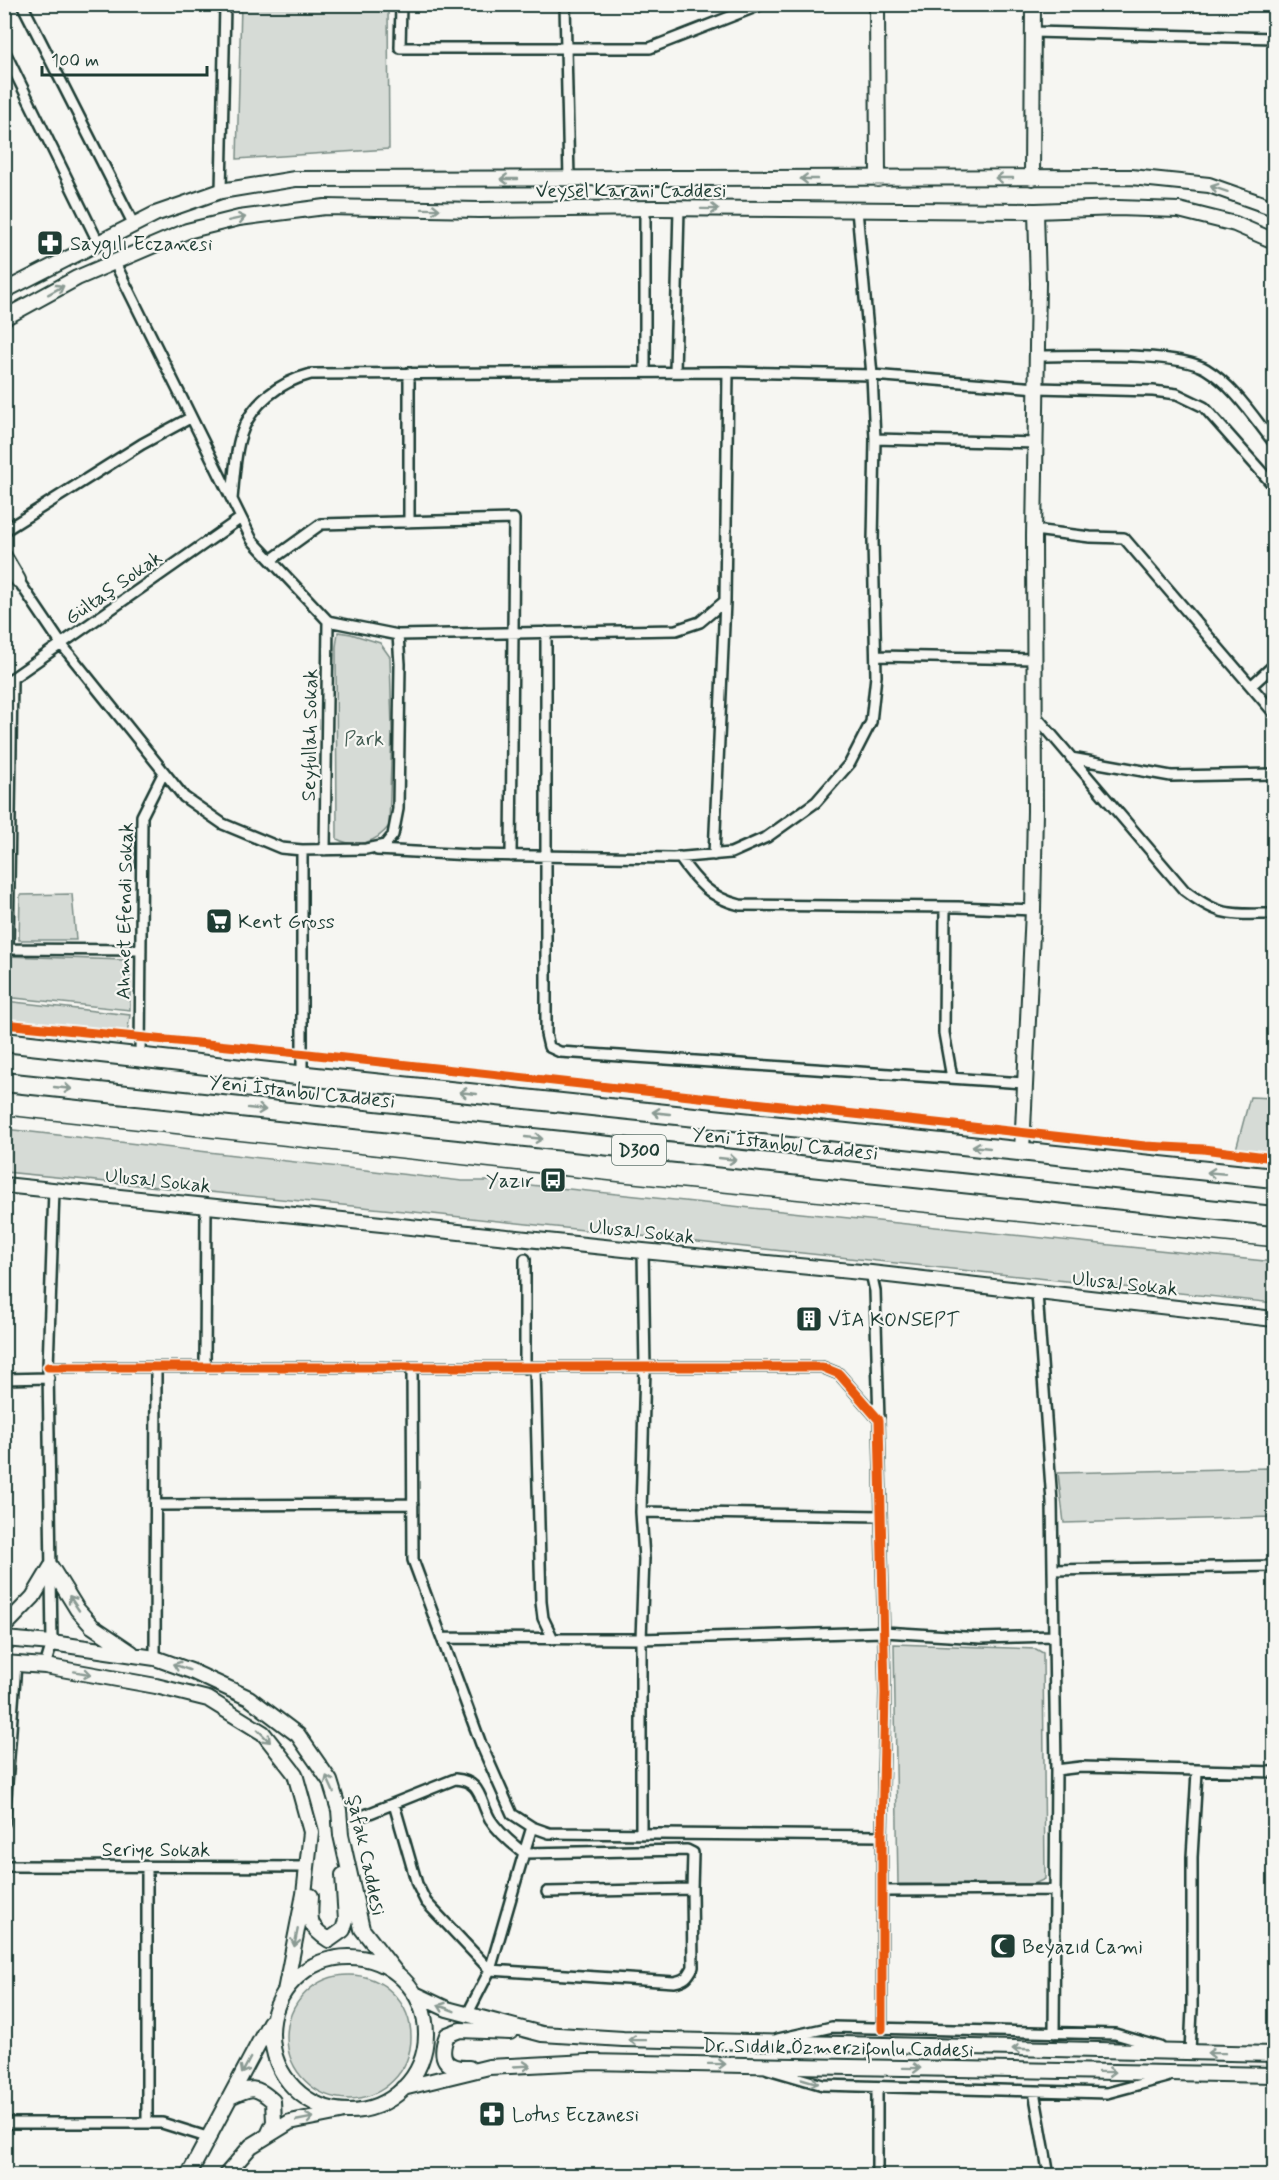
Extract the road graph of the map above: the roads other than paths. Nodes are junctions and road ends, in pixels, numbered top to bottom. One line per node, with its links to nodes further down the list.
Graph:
1 (22, 4): 21 (street)
2 (225, 4): 15 (street)
3 (401, 4): 11 (street)
4 (565, 4): 11 (street)
5 (763, 4): 11 (street)
6 (877, 4): 14 (main road)
7 (1034, 4): 8 (main road)
8 (1033, 32): 9 (street); 12 (main road)
9 (1275, 38)
10 (4, 50): 23 (street)
11 (566, 50): 13 (street)
12 (1032, 178): 14 (main road, Veysel Karani Caddesi, one-way to 14); 18 (main road, Veysel Karani Caddesi, one-way to 12)
13 (569, 179): 14 (main road, Veysel Karani Caddesi, one-way to 13); 15 (main road, Veysel Karani Caddesi, one-way to 15)
14 (878, 179)
15 (221, 191): 21 (main road, Veysel Karani Caddesi)
16 (645, 208): 17 (main road, Veysel Karani Caddesi); 24 (main road, Veysel Karani Caddesi, one-way to 16); 28 (street)
17 (679, 208): 19 (main road, Veysel Karani Caddesi, one-way to 19); 29 (street)
18 (1275, 208)
19 (857, 210): 20 (main road, Veysel Karani Caddesi); 32 (street)
20 (1036, 211): 22 (main road, Veysel Karani Caddesi); 27 (main road)
21 (134, 225): 23 (main road, Veysel Karani Caddesi)
22 (1275, 241)
23 (99, 244): 25 (main road, Veysel Karani Caddesi)
24 (114, 261): 26 (main road, Veysel Karani Caddesi, one-way to 24); 34 (street)
25 (4, 291)
26 (4, 318)
27 (1037, 356): 33 (main road); 37 (street)
28 (645, 372): 29 (street); 31 (street)
29 (675, 372): 30 (street)
30 (728, 372): 32 (street); 48 (street)
31 (409, 373): 39 (street); 41 (street)
32 (872, 375): 33 (street); 35 (street)
33 (1037, 388): 36 (main road); 38 (street)
34 (190, 418): 39 (street); 43 (street)
35 (875, 439): 36 (street); 54 (street)
36 (1036, 443): 42 (main road)
37 (1275, 443)
38 (1275, 486)
39 (232, 499): 40 (street)
40 (241, 518): 45 (street); 53 (street, Gültaş Sokak)
41 (409, 522): 45 (street); 50 (street)
42 (1034, 530): 55 (main road); 58 (street)
43 (4, 531)
44 (4, 556): 47 (main road)
45 (271, 560): 49 (street)
46 (4, 564): 47 (main road)
47 (18, 580): 53 (street)
48 (725, 601): 51 (street); 67 (street)
49 (328, 621): 52 (street); 66 (street, Seyfullah Sokak)
50 (514, 632): 51 (street); 52 (street); 68 (street)
51 (546, 632): 69 (street)
52 (398, 634): 64 (street)
53 (62, 645): 57 (street, Gültaş Sokak); 62 (street)
54 (876, 656): 55 (street); 67 (street)
55 (1035, 660): 60 (main road)
56 (1275, 665): 58 (street)
57 (8, 682): 74 (street)
58 (1251, 686): 59 (street)
59 (1275, 713)
60 (1035, 715): 61 (street); 72 (main road)
61 (1071, 758): 63 (street); 73 (street)
62 (164, 772): 65 (street); 75 (street, Ahmet Efendi Sokak)
63 (1275, 774)
64 (366, 849): 66 (street); 68 (street)
65 (302, 850): 66 (street); 78 (street)
66 (325, 850)
67 (714, 855): 70 (street)
68 (511, 856): 69 (street)
69 (546, 856): 70 (street); 79 (street)
70 (679, 857): 71 (street)
71 (945, 907): 72 (street); 79 (street)
72 (1033, 910): 81 (main road)
73 (1275, 915)
74 (6, 949): 75 (street)
75 (141, 950): 77 (street, Ahmet Efendi Sokak)
76 (4, 1042): 77 (highway, Yeni İstanbul Caddesi / D300)
77 (140, 1056): 78 (highway, Yeni İstanbul Caddesi / D300)
78 (302, 1076): 82 (highway, Yeni İstanbul Caddesi / D300, one-way to 78)
79 (952, 1078): 81 (street)
80 (4, 1082): 87 (highway, Yeni İstanbul Caddesi / D300, one-way to 87)
81 (1024, 1083): 82 (main road)
82 (1022, 1152): 83 (highway, Yeni İstanbul Caddesi / D300, one-way to 82)
83 (1275, 1178)
84 (4, 1185): 85 (main road, Ulusal Sokak)
85 (54, 1190): 86 (main road, Ulusal Sokak); 93 (street)
86 (206, 1205): 88 (main road, Ulusal Sokak); 94 (street)
87 (1275, 1216)
88 (643, 1251): 90 (main road, Ulusal Sokak); 98 (street)
89 (525, 1259): 97 (street)
90 (871, 1273): 91 (main road, Ulusal Sokak); 101 (street)
91 (1037, 1293): 92 (main road, Ulusal Sokak); 108 (street)
92 (1275, 1319)
93 (48, 1367): 95 (street); 99 (street)
94 (205, 1367): 95 (street); 96 (street)
95 (156, 1368): 103 (street)
96 (412, 1368): 97 (street); 102 (street)
97 (530, 1368): 98 (street); 114 (street)
98 (645, 1368): 101 (street); 104 (street)
99 (49, 1378): 100 (street); 107 (street)
100 (4, 1379)
101 (879, 1420): 105 (street)
102 (412, 1504): 103 (street); 112 (street)
103 (156, 1505): 118 (street)
104 (641, 1512): 105 (street); 115 (street)
105 (881, 1516): 110 (street)
106 (1275, 1566): 108 (street)
107 (51, 1567): 109 (main road); 116 (street); 117 (main road, one-way to 107)
108 (1053, 1570): 111 (street)
109 (4, 1627)
110 (884, 1632): 111 (street); 115 (street); 129 (street)
111 (1054, 1636): 121 (street)
112 (442, 1638): 114 (street); 127 (street)
113 (4, 1639): 116 (main road, Şafak Caddesi)
114 (553, 1639): 115 (street)
115 (641, 1639): 128 (street)
116 (52, 1643): 117 (main road, Şafak Caddesi); 120 (street)
117 (134, 1655): 118 (main road, Şafak Caddesi)
118 (155, 1658): 130 (main road, Şafak Caddesi, one-way to 118)
119 (10, 1664): 120 (main road); 126 (street)
120 (45, 1666): 134 (main road, one-way to 134)
121 (1056, 1770): 122 (street); 137 (street)
122 (1197, 1772): 123 (street); 149 (street)
123 (1275, 1772)
124 (394, 1804): 125 (street); 131 (street); 139 (street)
125 (365, 1815)
126 (4, 1824)
127 (532, 1827): 128 (street); 131 (street)
128 (642, 1834): 129 (street)
129 (882, 1836): 136 (street)
130 (342, 1840): 134 (main road); 140 (main road, Şafak Caddesi)
131 (524, 1853): 135 (street); 139 (street)
132 (4, 1866): 133 (street, Seriye Sokak)
133 (147, 1867): 134 (street, Seriye Sokak); 161 (street)
134 (308, 1867): 141 (main road, one-way to 141)
135 (693, 1889): 138 (street); 139 (street)
136 (883, 1890): 137 (street); 145 (street)
137 (1054, 1890): 146 (street)
138 (547, 1892)
139 (490, 1970): 143 (street)
140 (397, 1974): 141 (main road); 142 (main road)
141 (285, 1991): 144 (main road)
142 (415, 1995): 143 (main road, Dr. Sıddık Özmerzifonlu Caddesi, one-way to 142); 156 (main road)
143 (467, 2014): 147 (main road, Dr. Sıddık Özmerzifonlu Caddesi)
144 (274, 2015): 158 (main road, one-way to 158); 159 (main road)
145 (882, 2029): 146 (street); 148 (street)
146 (1054, 2033): 149 (street)
147 (542, 2034): 148 (main road, Dr. Sıddık Özmerzifonlu Caddesi, one-way to 147); 152 (main road)
148 (759, 2043): 149 (main road, Dr. Sıddık Özmerzifonlu Caddesi, one-way to 148)
149 (1183, 2052): 150 (main road, Dr. Sıddık Özmerzifonlu Caddesi, one-way to 149)
150 (1275, 2054)
151 (754, 2065): 152 (main road, Dr. Sıddık Özmerzifonlu Caddesi, one-way to 151); 153 (main road, Dr. Sıddık Özmerzifonlu Caddesi, one-way to 153); 155 (street, one-way to 155)
152 (489, 2067): 156 (main road, Dr. Sıddık Özmerzifonlu Caddesi)
153 (1178, 2073): 154 (main road, Dr. Sıddık Özmerzifonlu Caddesi); 157 (street)
154 (1275, 2075)
155 (877, 2086): 157 (street); 167 (street)
156 (403, 2088): 159 (main road)
157 (1034, 2091): 168 (street)
158 (230, 2097): 163 (main road); 164 (main road)
159 (347, 2111): 163 (main road, one-way to 159)
160 (4, 2116): 162 (street)
161 (147, 2122): 162 (street); 164 (street)
162 (5, 2123)
163 (268, 2136): 166 (main road)
164 (210, 2138): 165 (main road)
165 (188, 2175)
166 (225, 2175)
167 (877, 2175)
168 (1049, 2175)

